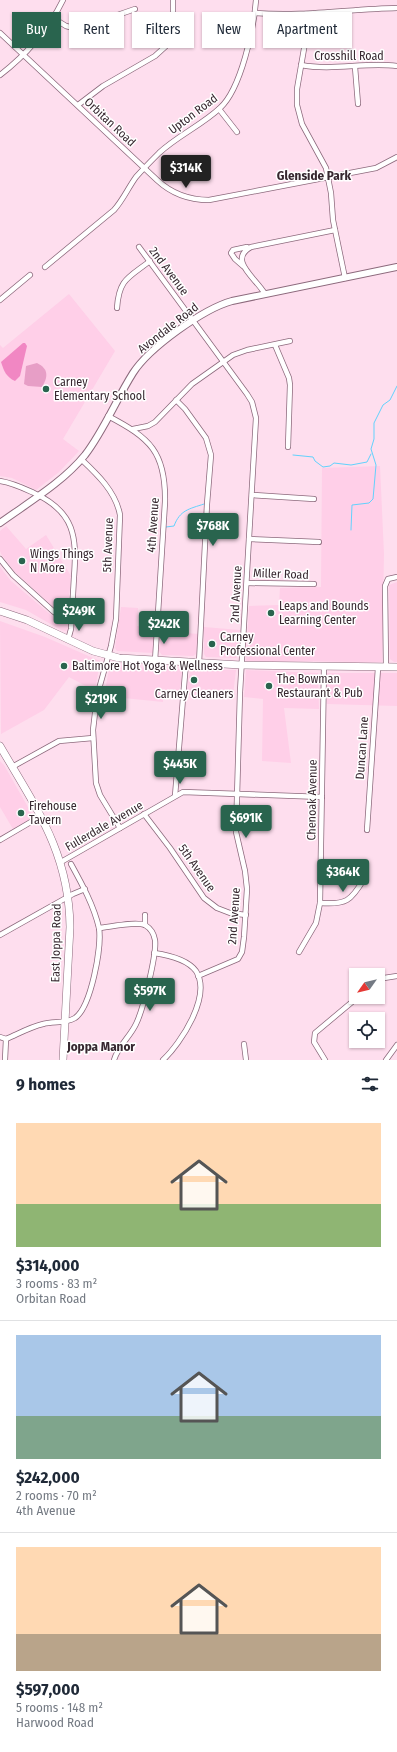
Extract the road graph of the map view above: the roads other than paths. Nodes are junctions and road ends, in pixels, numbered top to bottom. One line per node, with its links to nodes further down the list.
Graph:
1 (63, 0): 6 (street)
2 (173, 0): 21 (street)
3 (256, 0): 8 (street, Upton Road)
4 (397, 8): 7 (street)
5 (135, 9): 10 (street)
6 (56, 12)
7 (336, 12)
8 (255, 13): 9 (street)
9 (263, 14)
10 (61, 23)
11 (0, 33): 15 (street, Orbitan Road)
12 (28, 48): 15 (street)
13 (246, 48): 22 (street, Upton Road)
14 (304, 48): 16 (street)
15 (23, 54): 19 (street); 21 (street, Orbitan Road)
16 (301, 64): 18 (street, Crosshill Road); 26 (street)
17 (397, 66): 18 (street, Crosshill Road)
18 (355, 67): 20 (street)
19 (0, 75)
20 (358, 104)
21 (78, 105): 25 (street, Orbitan Road)
22 (219, 109): 23 (street); 25 (street, Upton Road)
23 (237, 132)
24 (397, 157): 26 (street, Orbitan Road)
25 (144, 168): 26 (street, Orbitan Road); 32 (street, Upton Road)
26 (328, 177): 27 (street)
27 (335, 230): 29 (street); 35 (street)
28 (139, 247): 30 (street, 2nd Avenue)
29 (251, 247): 31 (street); 31 (street)
30 (150, 262): 38 (street); 39 (street, 2nd Avenue)
31 (243, 266): 36 (street)
32 (44, 267)
33 (397, 267): 35 (street, Avondale Road)
34 (30, 275): 37 (street)
35 (345, 278): 36 (street, Avondale Road)
36 (265, 294): 39 (street, Avondale Road)
37 (0, 300)
38 (117, 308)
39 (193, 320): 42 (street, 2nd Avenue); 44 (street, Avondale Road)
40 (290, 342): 41 (street)
41 (275, 345): 42 (street); 46 (street)
42 (224, 361): 43 (street); 50 (street, 2nd Avenue)
43 (176, 400): 45 (street); 65 (street)
44 (108, 416): 45 (street, 4th Avenue); 47 (street, Avondale Road)
45 (133, 429): 63 (street, 4th Avenue)
46 (288, 447)
47 (81, 459): 49 (street, Avondale Road); 62 (street, 5th Avenue)
48 (0, 481): 49 (street)
49 (39, 495): 52 (street, Avondale Road); 60 (street)
50 (252, 495): 51 (street); 53 (street, 2nd Avenue)
51 (314, 499)
52 (0, 524)
53 (249, 539): 54 (street); 57 (street, 2nd Avenue)
54 (319, 542)
55 (0, 559): 60 (street)
56 (397, 577): 68 (street, Duncan Lane)
57 (247, 583): 58 (street, Miller Road); 66 (street, 2nd Avenue)
58 (314, 584)
59 (0, 611): 61 (main road)
60 (71, 619): 61 (street)
61 (68, 640): 62 (main road)
62 (108, 656): 63 (main road); 70 (street, 5th Avenue)
63 (156, 661): 64 (main road)
64 (186, 662): 65 (main road); 75 (street)
65 (199, 663): 66 (main road)
66 (241, 665): 67 (main road); 74 (street, 2nd Avenue)
67 (324, 667): 68 (main road); 76 (street, Chenoak Avenue)
68 (382, 667): 69 (main road); 80 (street, Duncan Lane)
69 (397, 668)
70 (93, 738): 73 (street); 79 (street, 5th Avenue)
71 (0, 746): 72 (main road, East Joppa Road)
72 (2, 755): 73 (main road, East Joppa Road)
73 (12, 767): 78 (main road, East Joppa Road)
74 (237, 794): 75 (street, Fullerdale Avenue); 76 (street, Fullerdale Avenue); 89 (street, 2nd Avenue)
75 (174, 796): 77 (street, Fullerdale Avenue)
76 (322, 798): 87 (street, Chenoak Avenue)
77 (144, 814): 79 (street, Fullerdale Avenue); 89 (street, 5th Avenue)
78 (41, 816): 81 (street); 82 (main road, East Joppa Road)
79 (120, 828): 82 (street, Fullerdale Avenue)
80 (367, 830)
81 (0, 840)
82 (60, 862): 86 (main road, East Joppa Road)
83 (71, 864): 85 (street)
84 (364, 879): 87 (street)
85 (85, 889): 86 (street); 91 (street)
86 (68, 897): 92 (street); 99 (main road, East Joppa Road)
87 (320, 903): 93 (street, Chenoak Avenue)
88 (145, 914): 90 (street)
89 (246, 915): 95 (street, 2nd Avenue)
90 (145, 925): 91 (street); 94 (street)
91 (99, 928): 99 (street)
92 (0, 935)
93 (298, 952)
94 (154, 953): 95 (street); 106 (street)
95 (198, 976): 107 (street)
96 (397, 976): 97 (street)
97 (385, 979)
98 (350, 1004): 109 (street)
99 (65, 1022): 101 (street); 105 (main road, East Joppa Road)
100 (0, 1037): 101 (street)
101 (6, 1039): 104 (street)
102 (244, 1044): 108 (street)
103 (397, 1045): 110 (street)
104 (6, 1060)
105 (63, 1060)
106 (114, 1060)
107 (164, 1060)
108 (246, 1060)
109 (325, 1060)
110 (386, 1060)

